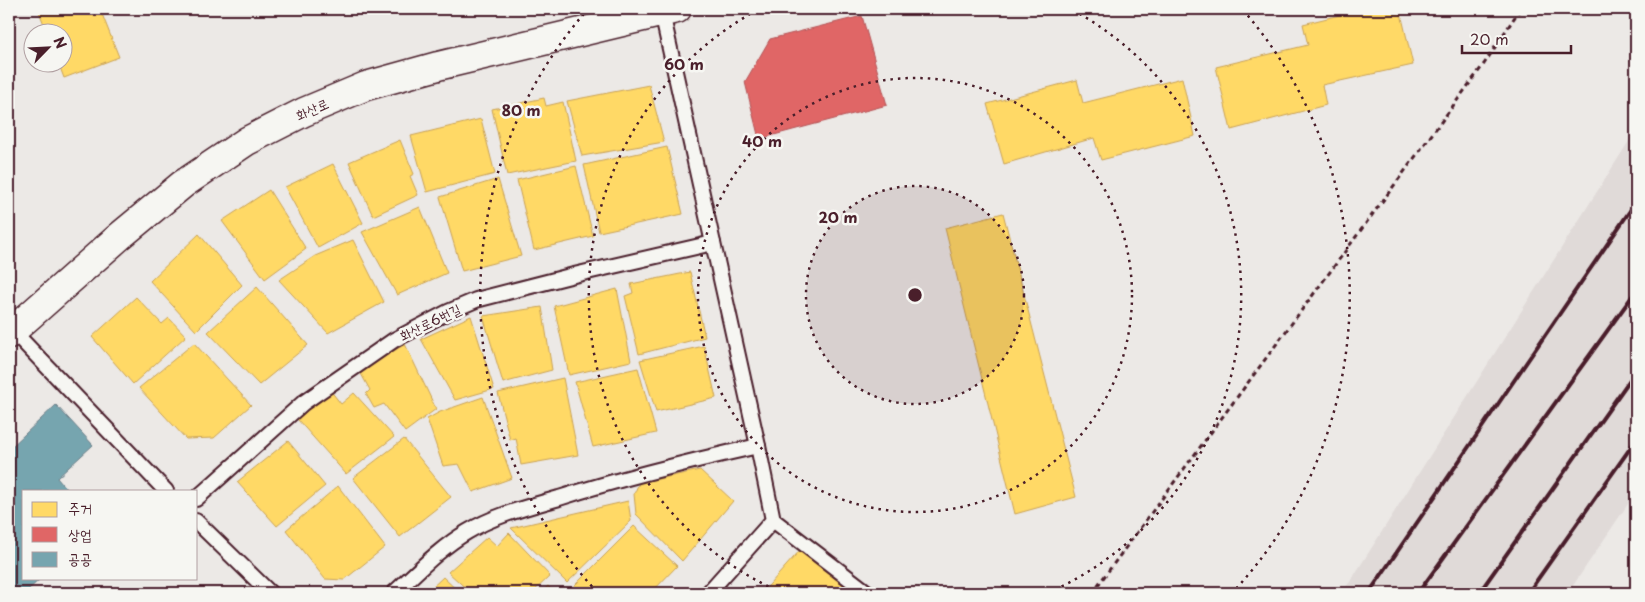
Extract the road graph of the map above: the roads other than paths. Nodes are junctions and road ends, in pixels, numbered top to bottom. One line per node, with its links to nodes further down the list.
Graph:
1 (670, 11): 2 (street, 화산로); 3 (lane)
2 (601, 17): 4 (street, 화산로)
3 (714, 243): 5 (lane); 7 (lane, 화산로6번길)
4 (11, 333): 6 (lane)
5 (758, 446): 8 (lane); 11 (lane)
6 (165, 490)
7 (198, 497)
8 (772, 520): 12 (lane); 13 (lane)
9 (198, 523): 10 (lane)
10 (270, 593)
11 (394, 593)
12 (708, 593)
13 (868, 593)

